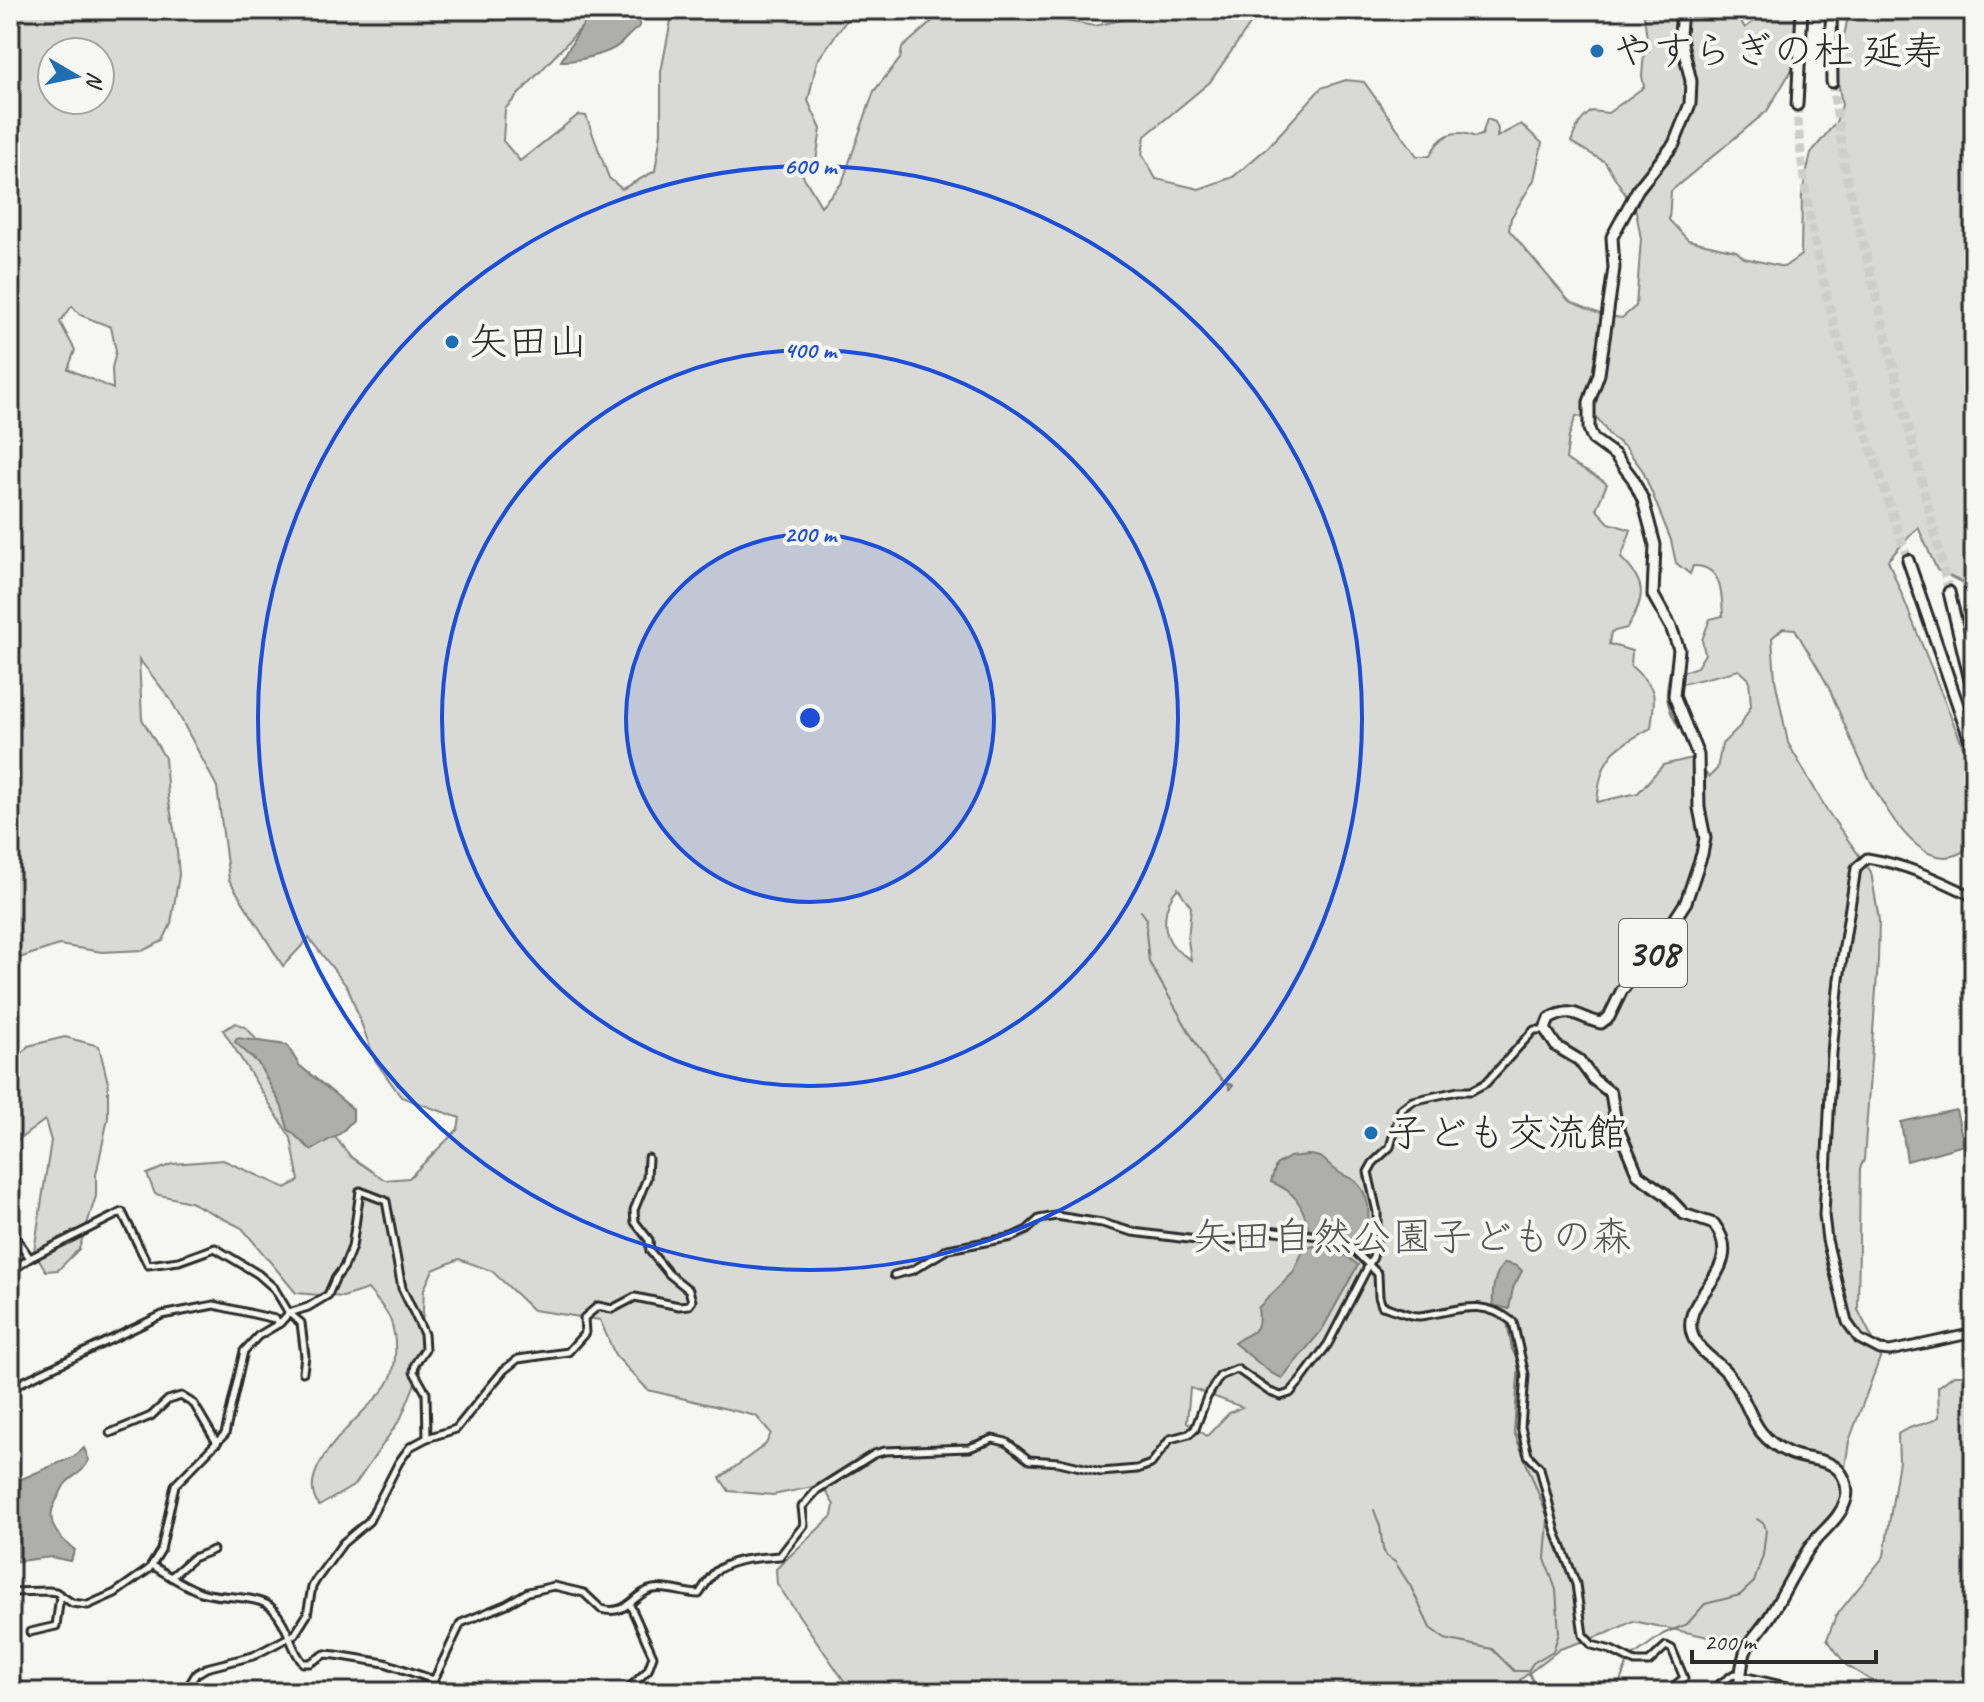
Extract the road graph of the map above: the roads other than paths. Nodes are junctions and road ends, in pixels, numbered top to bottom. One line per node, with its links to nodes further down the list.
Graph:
1 (1682, 10): 11 (highway, 308)
2 (1802, 10): 5 (highway)
3 (1831, 10): 4 (highway)
4 (1832, 82)
5 (1797, 105)
6 (1908, 560): 9 (highway)
7 (1949, 592): 8 (highway)
8 (1974, 697)
9 (1974, 752)
10 (1974, 897): 20 (street)
11 (1545, 1029): 15 (street); 34 (highway)
12 (648, 1158): 24 (street)
13 (10, 1230): 14 (street)
14 (30, 1258): 16 (street); 18 (street)
15 (1368, 1264): 17 (street); 31 (street); 38 (street)
16 (10, 1272)
17 (894, 1275)
18 (289, 1313): 19 (street); 21 (street); 24 (street)
19 (280, 1323): 22 (street); 25 (street)
20 (1974, 1333)
21 (303, 1372)
22 (10, 1388)
23 (110, 1433): 25 (street)
24 (427, 1438): 33 (street)
25 (217, 1443): 27 (street)
26 (213, 1550): 28 (street)
27 (152, 1565): 28 (street); 30 (street)
28 (171, 1577): 33 (street)
29 (10, 1592): 30 (street)
30 (60, 1595): 32 (street)
31 (630, 1605): 33 (street); 37 (street)
32 (30, 1632)
33 (292, 1637): 36 (street)
34 (1741, 1675): 39 (street); 40 (highway); 41 (street)
35 (1974, 1684): 42 (highway)
36 (180, 1692)
37 (625, 1692)
38 (1685, 1692)
39 (1708, 1692)
40 (1738, 1692)
41 (1813, 1692)
42 (1972, 1692)

